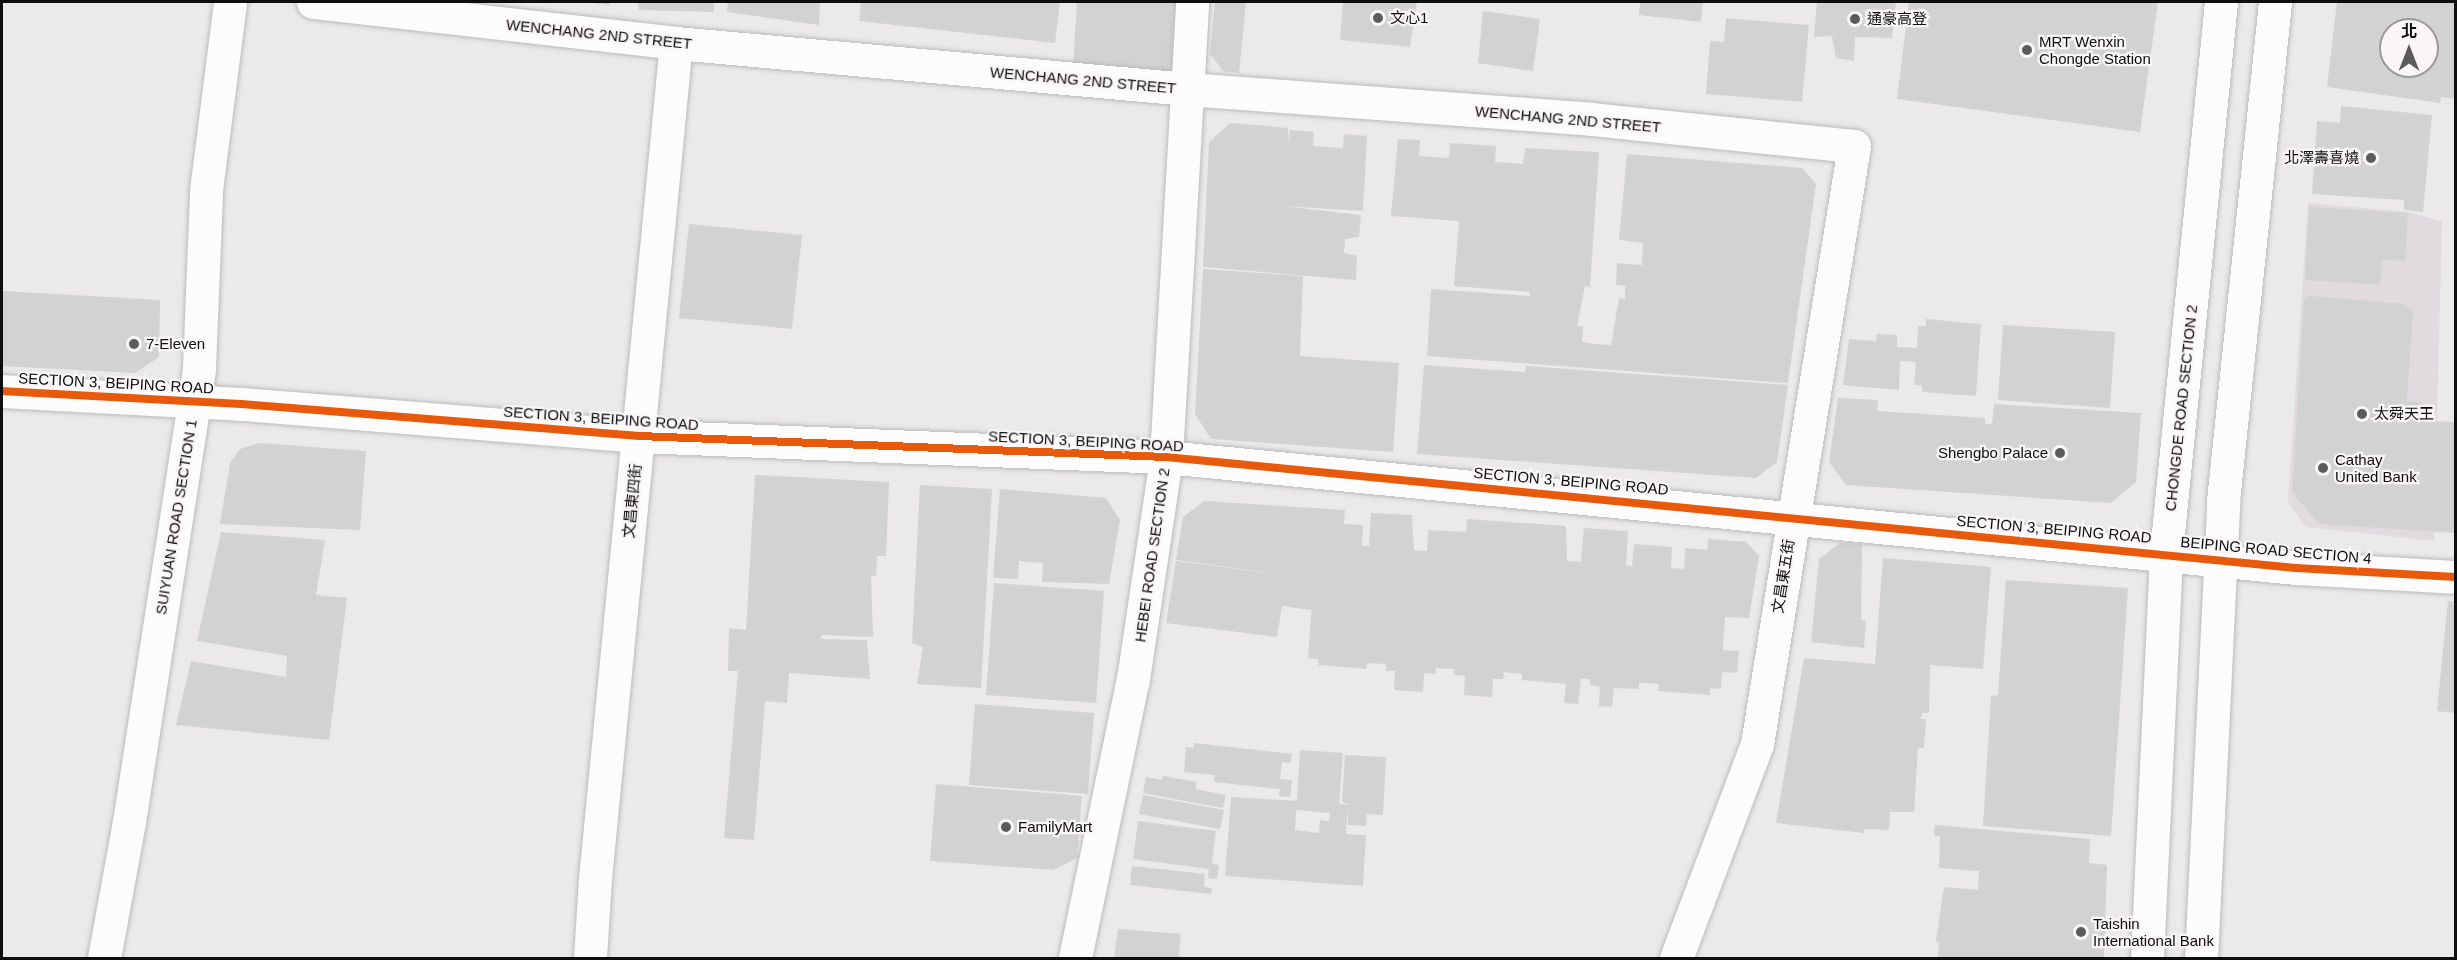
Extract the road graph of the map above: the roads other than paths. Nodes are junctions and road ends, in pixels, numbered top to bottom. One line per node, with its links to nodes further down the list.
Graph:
1 (230, 2): 10 (street, SUIYUAN ROAD SECTION 1)
2 (313, 2): 6 (street, WENCHANG 2ND STREET)
3 (1192, 2): 7 (street, HEBEI ROAD SECTION 2)
4 (2221, 2): 14 (street, CHONGDE ROAD SECTION 2)
5 (2275, 2): 15 (street)
6 (676, 43): 7 (street, WENCHANG 2ND STREET); 11 (street, 文昌東四街)
7 (1187, 89): 8 (street, WENCHANG 2ND STREET); 12 (street, HEBEI ROAD SECTION 2)
8 (1854, 146): 13 (street, 文昌東五街)
9 (2, 391): 10 (street, SECTION 3, BEIPING ROAD)
10 (194, 401): 11 (street, SECTION 3, BEIPING ROAD); 17 (street, SUIYUAN ROAD SECTION 1)
11 (639, 436): 12 (street, SECTION 3, BEIPING ROAD); 18 (street, 文昌東四街)
12 (1166, 457): 13 (street, SECTION 3, BEIPING ROAD); 19 (street, HEBEI ROAD SECTION 2)
13 (1792, 516): 14 (street, SECTION 3, BEIPING ROAD); 20 (street, 文昌東五街)
14 (2166, 553): 15 (street, BEIPING ROAD SECTION 4); 21 (street, CHONGDE ROAD SECTION 2)
15 (2221, 558): 16 (street, BEIPING ROAD SECTION 4); 22 (street)
16 (2456, 577)
17 (104, 958)
18 (590, 958)
19 (1075, 958)
20 (1676, 958)
21 (2146, 958)
22 (2201, 958)

